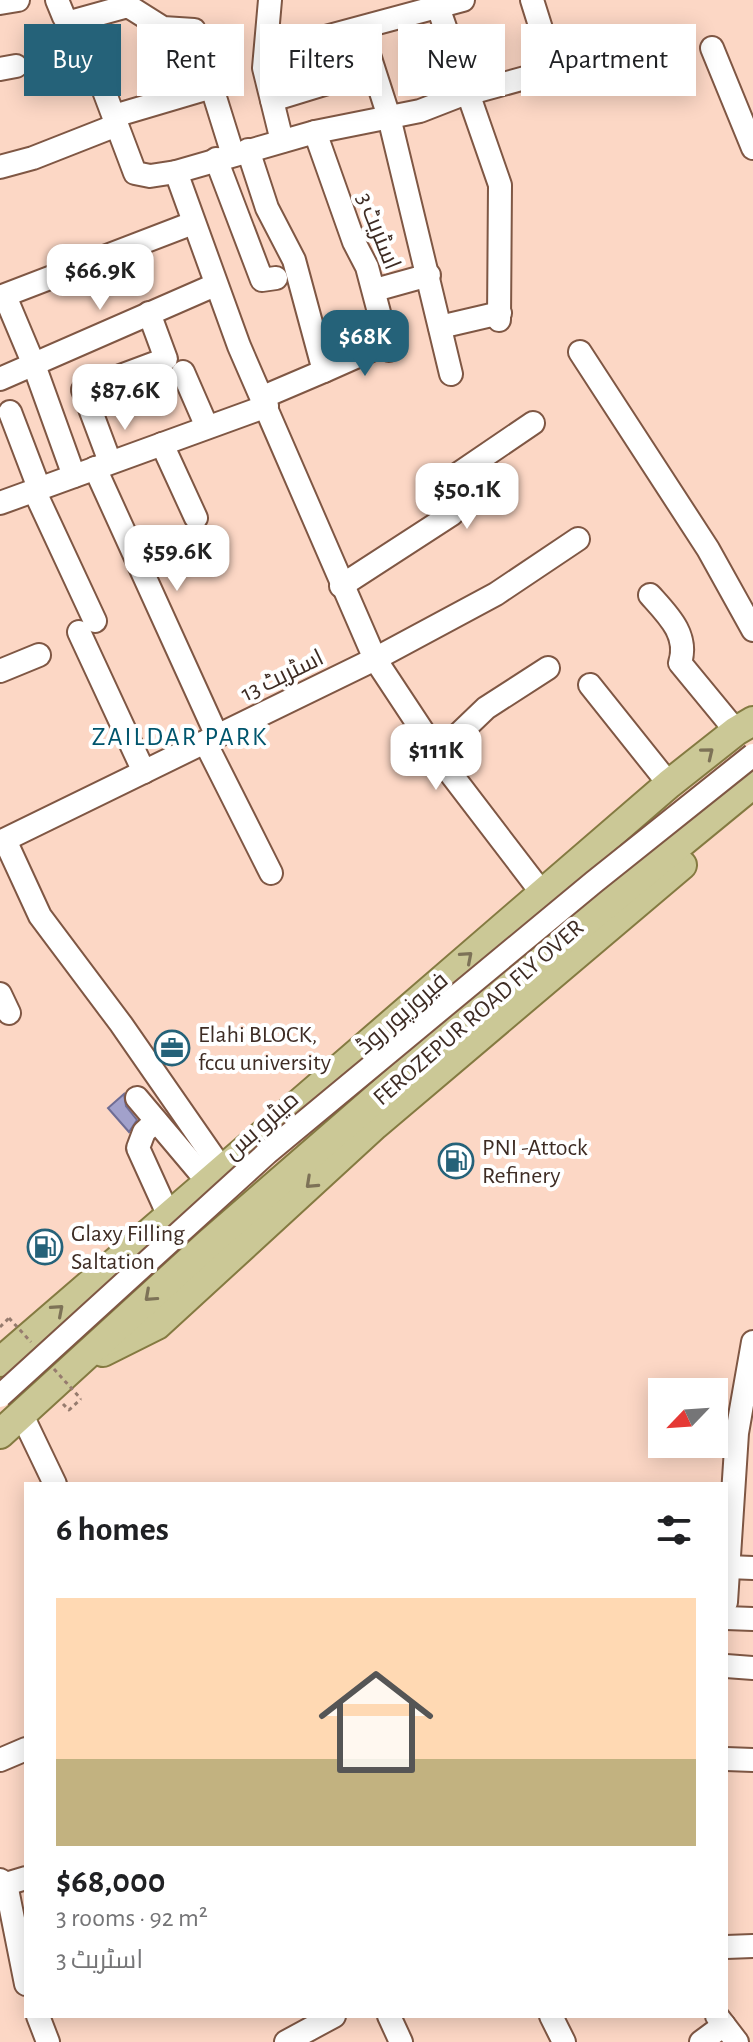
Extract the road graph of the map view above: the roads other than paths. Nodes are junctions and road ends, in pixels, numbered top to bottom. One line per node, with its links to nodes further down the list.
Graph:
1 (57, 0): 7 (street)
2 (270, 0): 9 (street)
3 (463, 0): 6 (street)
4 (532, 0): 13 (street)
5 (121, 4): 7 (street); 8 (street)
6 (438, 7): 10 (street); 11 (street)
7 (70, 22): 23 (street)
8 (157, 24)
9 (268, 24)
10 (381, 24)
11 (443, 24)
12 (712, 48): 26 (street)
13 (505, 83)
14 (186, 96): 23 (street)
15 (215, 96): 27 (street)
16 (271, 96): 21 (street)
17 (285, 96): 21 (street)
18 (382, 96): 22 (street)
19 (461, 96): 22 (street)
20 (467, 96): 37 (street)
21 (272, 100): 25 (street)
22 (389, 117): 24 (street); 31 (street)
23 (115, 120): 28 (street); 29 (street)
24 (315, 132): 25 (street); 34 (street, اسٹریٹ 3)
25 (282, 141): 27 (street)
26 (753, 148)
27 (232, 155): 29 (street); 32 (street); 40 (street)
28 (0, 167)
29 (176, 172): 30 (street)
30 (193, 223): 33 (street); 35 (street)
31 (429, 275): 34 (street); 37 (street)
32 (276, 278)
33 (215, 285): 36 (street); 44 (street)
34 (375, 290): 40 (street, اسٹریٹ 3)
35 (2, 296): 39 (street)
36 (149, 313): 39 (street); 50 (street)
37 (440, 327): 43 (street)
38 (580, 352): 58 (street)
39 (34, 365): 42 (street); 51 (street)
40 (324, 371): 44 (street)
41 (183, 372): 47 (street)
42 (2, 373)
43 (451, 374)
44 (265, 401): 47 (street); 56 (street)
45 (10, 412): 48 (street)
46 (533, 423): 56 (street)
47 (207, 427): 49 (street)
48 (10, 440): 52 (street)
49 (162, 444): 50 (street); 54 (street)
50 (103, 465): 51 (street); 66 (street)
51 (74, 476): 52 (street)
52 (36, 489): 53 (street); 69 (street)
53 (0, 503)
54 (196, 518)
55 (578, 539): 60 (street, اسٹریٹ 13)
56 (341, 586): 60 (street)
57 (650, 595): 65 (street)
58 (753, 630)
59 (39, 655): 62 (street)
60 (375, 659): 66 (street, اسٹریٹ 13); 67 (street)
61 (548, 668): 67 (street)
62 (0, 671)
63 (590, 685): 70 (street)
64 (753, 706): 65 (main road, فیروزپور روڈ)
65 (744, 726): 70 (main road, فیروزپور روڈ, one-way to 65)
66 (211, 739): 69 (street, اسٹریٹ 13); 74 (street)
67 (438, 754): 75 (street)
68 (753, 755): 83 (street, میٹرو بس, bridge)
69 (144, 772): 73 (street, اسٹریٹ 13)
70 (669, 784): 75 (main road, فیروزپور روڈ)
71 (753, 784): 82 (main road, FEROZEPUR ROAD FLY OVER, one-way to 82)
72 (753, 805): 82 (main road, one-way to 82)
73 (2, 841): 78 (street)
74 (271, 873)
75 (542, 893): 78 (main road, فیروزپور روڈ, one-way to 75)
76 (137, 1098): 77 (street)
77 (156, 1121): 78 (street); 79 (street)
78 (214, 1174): 79 (main road, فیروزپور روڈ)
79 (168, 1214): 81 (main road, فیروزپور روڈ, one-way to 79)
80 (752, 1354): 86 (street)
81 (0, 1362)
82 (71, 1368): 83 (main road)
83 (11, 1404): 84 (main road); 85 (street)
84 (0, 1434)
85 (54, 1482)
86 (728, 1567): 87 (street)
87 (753, 1568)
88 (728, 1618): 89 (street)
89 (753, 1619)
90 (728, 1666): 91 (street)
91 (753, 1668)
92 (24, 1750): 94 (street)
93 (728, 1759): 95 (street)
94 (0, 1760)
95 (753, 1760)
96 (11, 1881): 99 (street)
97 (753, 1946): 98 (street)
98 (728, 1947)
99 (24, 1970)
100 (39, 2018): 105 (street)
101 (324, 2018): 106 (street)
102 (390, 2018): 107 (street)
103 (552, 2018): 108 (street)
104 (726, 2028): 109 (street)
105 (48, 2042)
106 (286, 2042)
107 (401, 2042)
108 (564, 2042)
109 (701, 2042)

